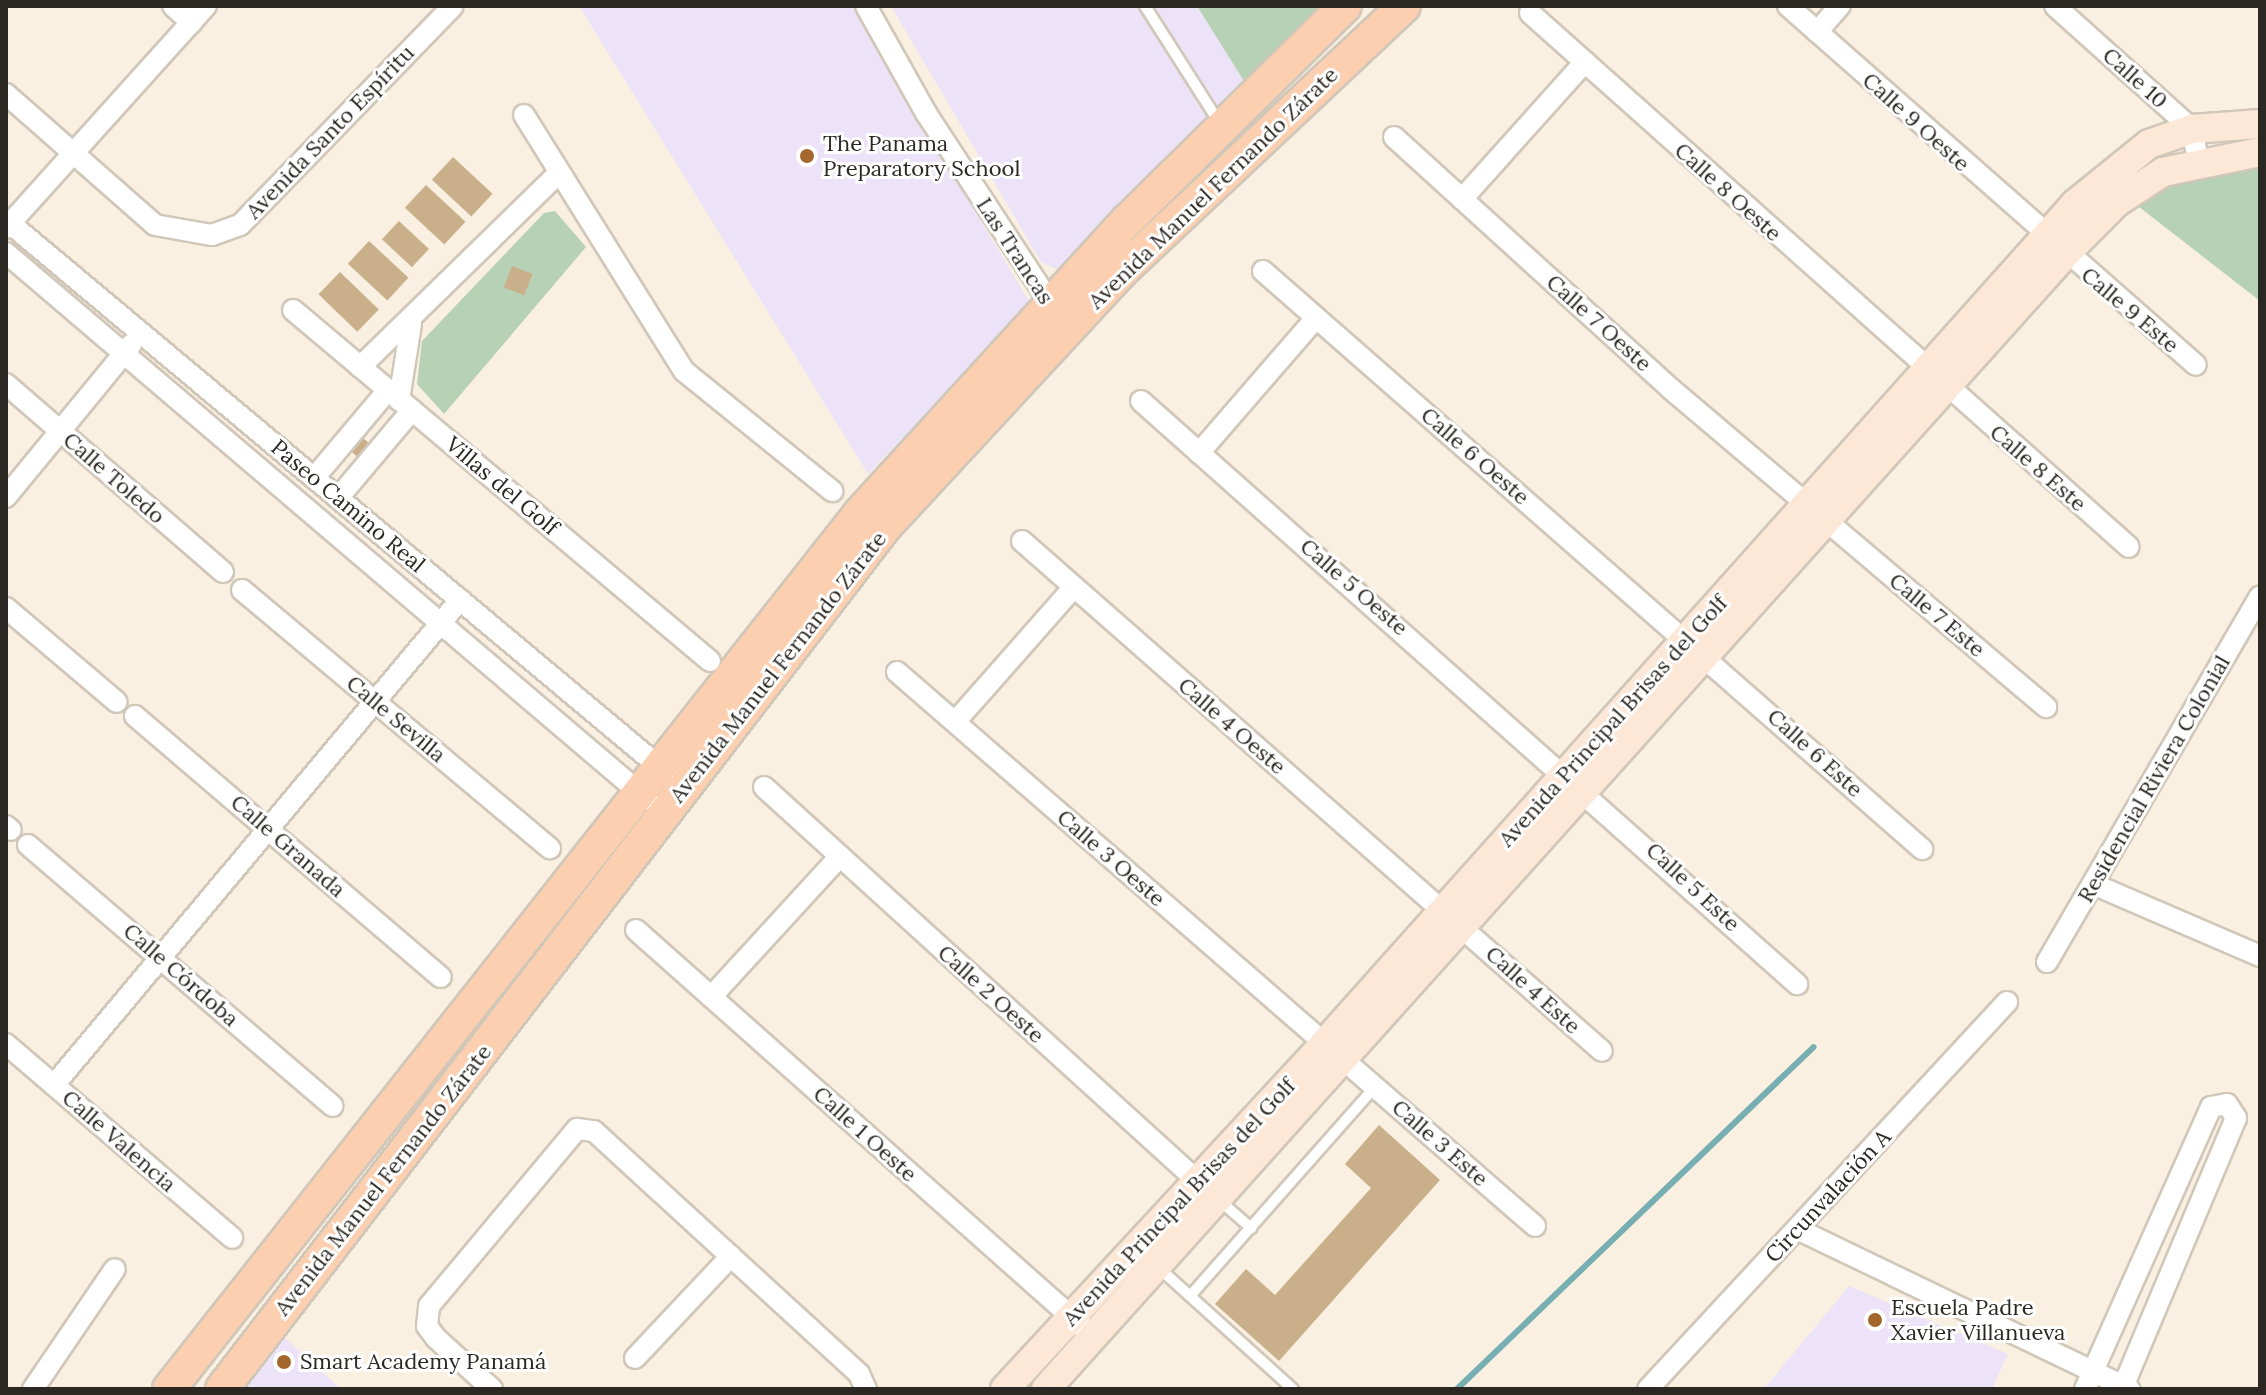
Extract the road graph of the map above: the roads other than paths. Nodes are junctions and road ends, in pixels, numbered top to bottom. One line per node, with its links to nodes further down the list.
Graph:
1 (173, 6): 12 (street)
2 (206, 6): 12 (street)
3 (453, 6): 22 (street, Avenida Santo Espíritu)
4 (866, 6): 31 (street, Las Trancas)
5 (1145, 6): 18 (lane)
6 (1345, 6): 18 (main road, Avenida Manuel Fernando Zárate)
7 (1404, 6): 31 (main road, Avenida Manuel Fernando Zárate)
8 (1788, 6): 13 (street, Calle 9 Oeste)
9 (1840, 6): 13 (street)
10 (2055, 6): 19 (street, Calle 10)
11 (1530, 13): 14 (street, Calle 8 Oeste)
12 (192, 23): 22 (street)
13 (1817, 32): 27 (street, Calle 9 Oeste)
14 (1585, 62): 25 (street); 38 (street, Calle 8 Oeste)
15 (6, 94): 22 (street, Avenida Santo Espíritu)
16 (524, 115): 24 (street)
17 (2260, 124): 19 (street, Avenida Principal Brisas del Golf)
18 (1222, 127): 31 (main road, Avenida Manuel Fernando Zárate)
19 (2192, 129): 23 (street); 27 (street, Avenida Principal Brisas del Golf)
20 (1394, 137): 25 (street, Calle 7 Oeste)
21 (2260, 152): 23 (street, Avenida Principal Brisas del Golf)
22 (72, 155): 26 (street)
23 (2198, 161): 27 (street, Avenida Principal Brisas del Golf)
24 (560, 172): 33 (street); 45 (street)
25 (1462, 199): 48 (street, Calle 7 Oeste)
26 (7, 224): 34 (street, Paseo Camino Real)
27 (2054, 246): 36 (street, Calle 9 Este); 38 (street, Avenida Principal Brisas del Golf)
28 (6, 253): 35 (street, Paseo Camino Real)
29 (1263, 271): 32 (street, Calle 6 Oeste)
30 (293, 310): 37 (street, Villas del Golf)
31 (1062, 316): 68 (main road, Avenida Manuel Fernando Zárate)
32 (1316, 318): 43 (street); 58 (street, Calle 6 Oeste)
33 (411, 324): 37 (street); 40 (street)
34 (141, 333): 35 (street); 44 (street, Paseo Camino Real)
35 (124, 353): 42 (street); 57 (street, Paseo Camino Real)
36 (2196, 365)
37 (360, 367): 40 (street, Villas del Golf)
38 (1937, 381): 48 (street, Avenida Principal Brisas del Golf); 50 (street, Calle 8 Este)
39 (6, 384): 42 (street, Calle Toledo)
40 (400, 400): 44 (street); 47 (street); 59 (street, Villas del Golf)
41 (1141, 401): 43 (street, Calle 5 Oeste)
42 (61, 432): 46 (street); 51 (street, Calle Toledo)
43 (1199, 453): 66 (street, Calle 5 Oeste)
44 (314, 478): 47 (street, Paseo Camino Real)
45 (832, 491)
46 (6, 497)
47 (338, 498): 55 (street, Paseo Camino Real)
48 (1818, 515): 58 (street, Avenida Principal Brisas del Golf); 63 (street, Calle 7 Este)
49 (1022, 541): 52 (street, Calle 4 Oeste)
50 (2129, 547)
51 (223, 572)
52 (1074, 587): 65 (street); 76 (street, Calle 4 Oeste)
53 (242, 590): 62 (street, Calle Sevilla)
54 (2260, 596): 75 (street, Residencial Riviera Colonial)
55 (460, 600): 57 (street); 68 (street, Paseo Camino Real)
56 (6, 608): 61 (street)
57 (442, 625): 62 (street); 68 (street, Paseo Camino Real)
58 (1698, 648): 66 (street, Avenida Principal Brisas del Golf); 69 (street, Avenida Principal Brisas del Golf); 73 (street, Calle 6 Este)
59 (710, 661)
60 (897, 672): 65 (street, Calle 3 Oeste)
61 (117, 702)
62 (376, 702): 70 (street); 72 (street, Calle Sevilla)
63 (2046, 707)
64 (135, 716): 70 (street, Calle Granada)
65 (955, 722): 88 (street, Calle 3 Oeste)
66 (1566, 773): 69 (street, Calle 5 Oeste); 76 (street, Avenida Principal Brisas del Golf)
67 (764, 787): 74 (street, Calle 2 Oeste)
68 (663, 791): 107 (main road, Avenida Manuel Fernando Zárate); 108 (main road, Avenida Manuel Fernando Zárate)
69 (1588, 791): 77 (street, Avenida Principal Brisas del Golf); 83 (street, Calle 5 Este)
70 (268, 829): 80 (street); 82 (street, Calle Granada)
71 (28, 845): 80 (street, Calle Córdoba)
72 (550, 848)
73 (1922, 849)
74 (840, 856): 84 (street); 92 (street, Calle 2 Oeste)
75 (2093, 884): 79 (street); 81 (street, Residencial Riviera Colonial)
76 (1442, 911): 77 (street, Calle 4 Oeste); 88 (street, Avenida Principal Brisas del Golf)
77 (1464, 929): 87 (street, Calle 4 Este); 88 (street, Avenida Principal Brisas del Golf)
78 (636, 930): 84 (street, Calle 1 Oeste)
79 (2260, 956)
80 (160, 957): 89 (street); 91 (street, Calle Córdoba)
81 (2047, 962)
82 (441, 977)
83 (1797, 984)
84 (711, 997): 101 (street, Calle 1 Oeste)
85 (2007, 1002): 95 (street, Circunvalación A)
86 (6, 1044): 89 (street, Calle Valencia)
87 (1602, 1051)
88 (1335, 1052): 90 (street, Calle 3 Este); 92 (street, Avenida Principal Brisas del Golf)
89 (54, 1085): 96 (street, Calle Valencia)
90 (1376, 1086): 93 (street, Calle 3 Este); 94 (lane)
91 (333, 1106)
92 (1209, 1191): 94 (lane); 98 (street, Avenida Principal Brisas del Golf); 101 (street, Avenida Principal Brisas del Golf)
93 (1535, 1226)
94 (1251, 1228): 100 (lane)
95 (1797, 1229): 104 (street); 114 (street, Circunvalación A)
96 (232, 1238)
97 (731, 1256): 103 (street); 109 (street); 110 (street)
98 (1158, 1267): 100 (lane); 102 (street, Avenida Principal Brisas del Golf)
99 (115, 1269): 106 (street)
100 (1190, 1296): 113 (lane)
101 (1073, 1318): 102 (street, Calle 1 Oeste); 111 (street, Avenida Principal Brisas del Golf)
102 (1094, 1337): 112 (street, Avenida Principal Brisas del Golf)
103 (635, 1358)
104 (2088, 1381): 105 (street); 105 (street)
105 (2125, 1388)
106 (33, 1389)
107 (169, 1389)
108 (222, 1389)
109 (492, 1389)
110 (866, 1389)
111 (1005, 1389)
112 (1046, 1389)
113 (1293, 1389)
114 (1648, 1389)

